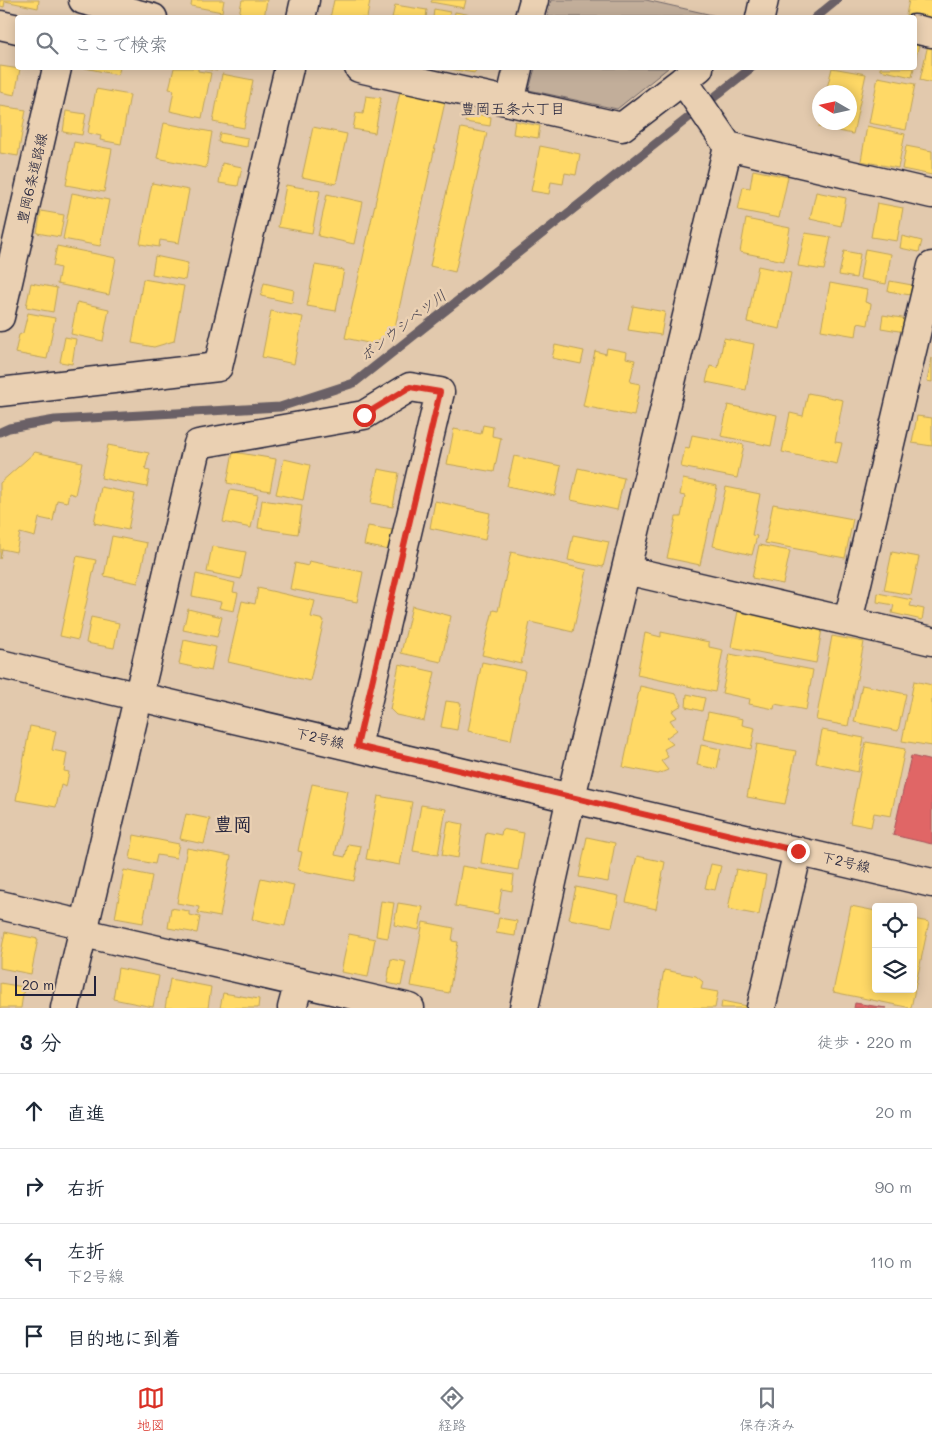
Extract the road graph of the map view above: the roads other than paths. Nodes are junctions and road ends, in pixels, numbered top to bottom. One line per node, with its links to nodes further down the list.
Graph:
1 (73, 0): 6 (street)
2 (83, 0): 7 (street)
3 (305, 0): 8 (street)
4 (534, 0): 9 (street)
5 (764, 0): 10 (street)
6 (70, 15)
7 (141, 15)
8 (302, 15)
9 (531, 15)
10 (761, 15)
11 (0, 25): 12 (street)
12 (15, 28)
13 (917, 30): 14 (street)
14 (932, 33)
15 (57, 70): 24 (street, 豊岡6条道路線)
16 (289, 70): 25 (street)
17 (368, 70): 20 (street)
18 (518, 70): 20 (street)
19 (691, 81): 20 (street); 21 (street)
20 (510, 102)
21 (722, 138): 22 (street); 26 (street)
22 (932, 194)
23 (932, 266): 27 (street)
24 (0, 317)
25 (0, 392)
26 (626, 570): 27 (street); 32 (street)
27 (848, 621): 28 (street)
28 (932, 640)
29 (0, 664): 30 (street, 下2号線)
30 (139, 697): 31 (street, 下2号線); 31 (street); 36 (street)
31 (357, 746): 32 (street, 下2号線)
32 (571, 797): 33 (street, 下2号線); 41 (street)
33 (798, 851): 34 (street, 下2号線); 42 (street)
34 (932, 882)
35 (0, 905): 36 (street)
36 (84, 929): 37 (street); 38 (street)
37 (299, 982): 39 (street); 40 (street)
38 (65, 1008)
39 (292, 1008)
40 (410, 1008)
41 (524, 1008)
42 (761, 1008)

